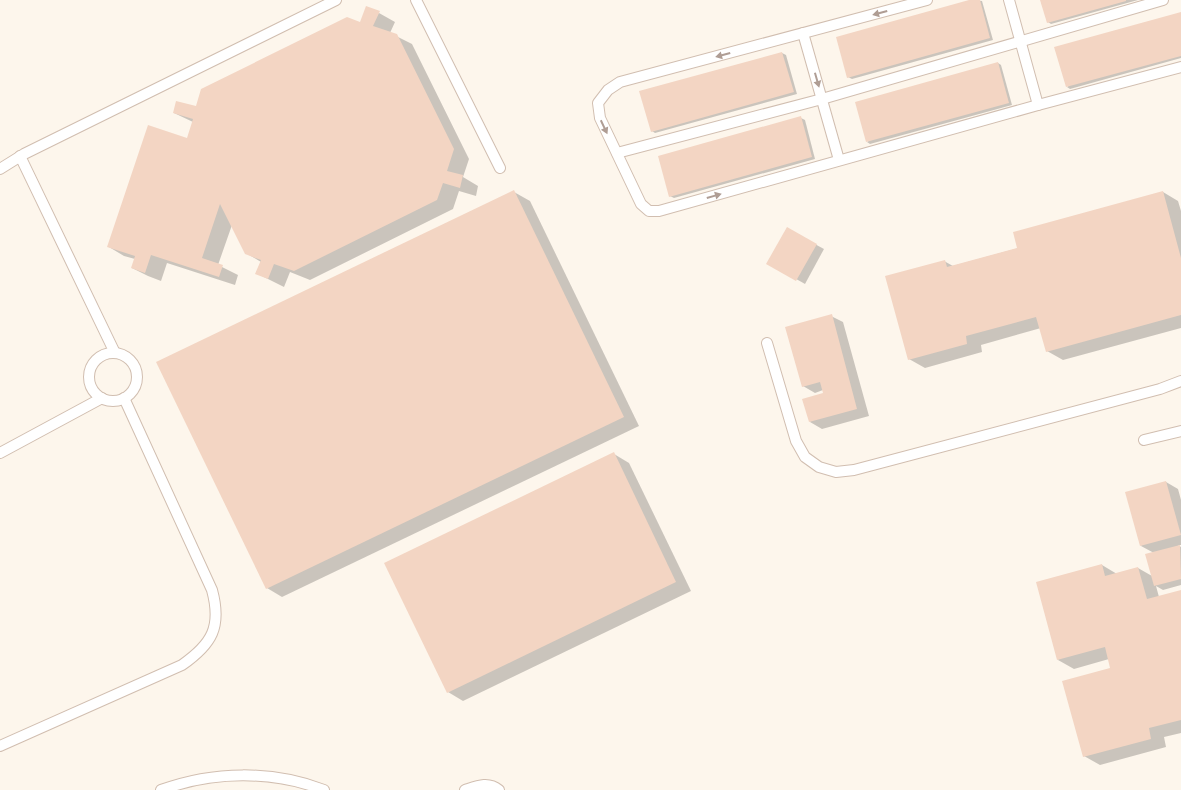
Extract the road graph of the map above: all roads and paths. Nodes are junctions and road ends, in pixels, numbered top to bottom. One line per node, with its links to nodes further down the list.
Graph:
1 (336, 0): 12 (lane)
2 (416, 0): 15 (lane)
3 (927, 0): 6 (lane, one-way to 6)
4 (1009, 0): 7 (lane)
5 (1163, 0): 7 (lane)
6 (803, 33): 9 (lane, one-way to 9); 11 (lane, one-way to 11)
7 (1021, 42): 9 (lane); 10 (lane)
8 (1181, 67): 10 (lane)
9 (822, 99): 11 (lane); 13 (lane)
10 (1038, 105): 13 (lane)
11 (617, 153): 13 (lane, one-way to 13)
12 (20, 156): 14 (lane); 17 (lane)
13 (839, 160)
14 (0, 168)
15 (500, 168)
16 (768, 343): 18 (lane)
17 (115, 352): 19 (lane); 20 (lane)
18 (1181, 382)
19 (102, 398): 20 (lane); 23 (lane)
20 (124, 398): 24 (lane)
21 (1181, 430): 22 (lane)
22 (1144, 440)
23 (0, 452)
24 (0, 746)
25 (161, 790): 26 (lane)
26 (324, 790)
27 (465, 790): 28 (lane)
28 (499, 790)

